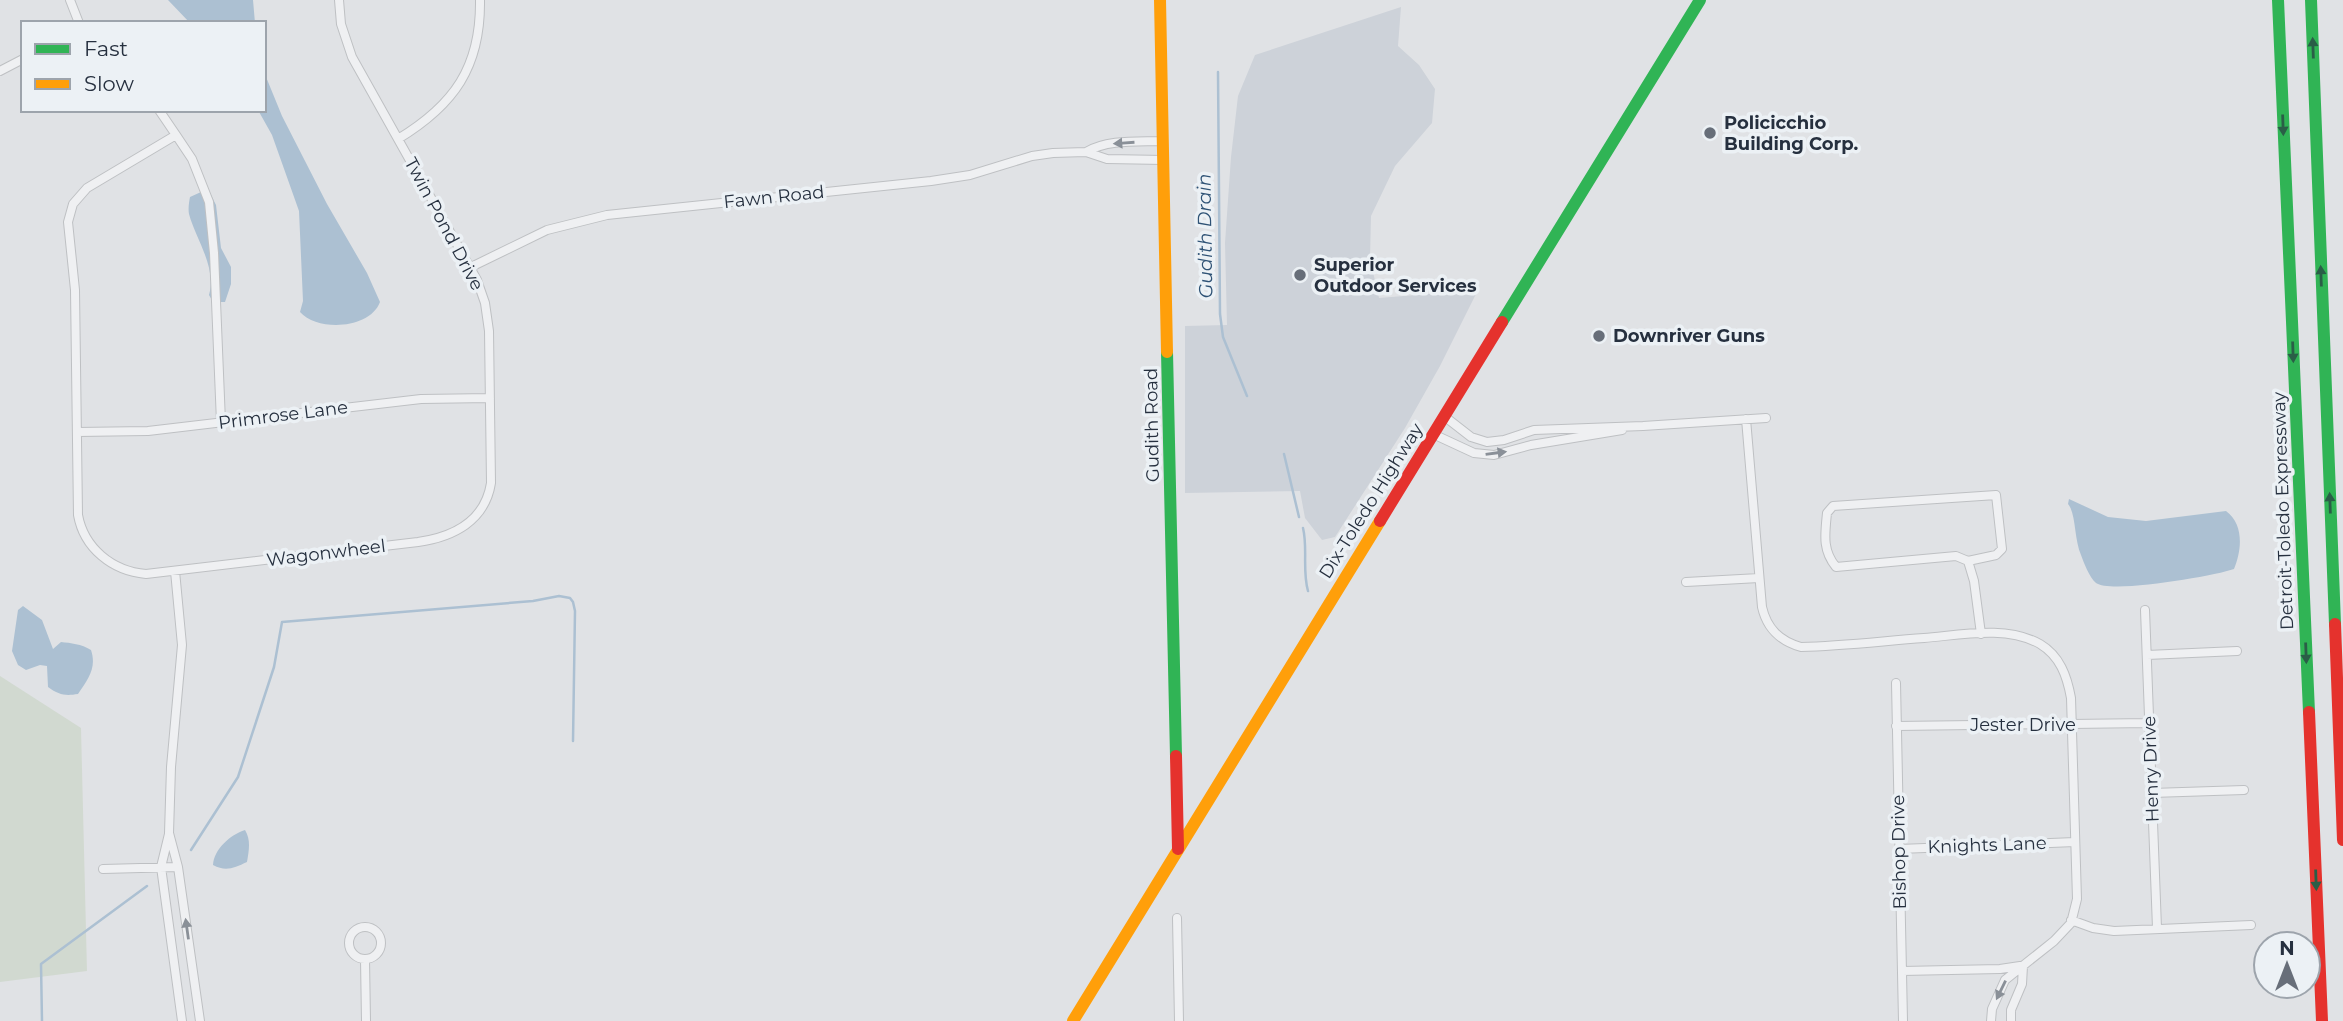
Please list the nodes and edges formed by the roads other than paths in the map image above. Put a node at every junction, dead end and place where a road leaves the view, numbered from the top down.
1 (70, 0) edge
2 (339, 0) edge
3 (480, 0) edge
4 (1160, 0) edge
5 (1700, 0) edge
6 (2278, 0) edge
7 (2311, 0) edge
8 (78, 21) edge
9 (21, 60) edge
10 (0, 71) edge
11 (160, 112) edge
12 (176, 135) junction
13 (398, 139) junction
14 (1163, 141) junction
15 (1086, 152) junction
16 (1164, 160) junction
17 (469, 268) junction
18 (490, 398) junction
19 (1444, 416) junction
20 (1766, 418) dead end
21 (1746, 419) junction
22 (221, 422) junction
23 (1643, 426) junction
24 (1569, 427) junction
25 (1528, 431) junction
26 (77, 432) junction
27 (1433, 434) junction
28 (1571, 440) junction
29 (1531, 444) junction
30 (485, 505) joint
31 (1968, 561) junction
32 (175, 571) junction
33 (1759, 578) junction
34 (1686, 582) dead end
35 (2145, 610) dead end
36 (1981, 634) junction
37 (2237, 651) dead end
38 (2147, 655) junction
39 (1896, 683) dead end
40 (2071, 723) junction
41 (2149, 723) junction
42 (1896, 726) junction
43 (2244, 790) dead end
44 (2152, 793) junction
45 (169, 833) junction
46 (2343, 840) edge
47 (2076, 842) junction
48 (1178, 849) junction
49 (1899, 849) junction
50 (161, 867) junction
51 (178, 867) junction
52 (103, 869) dead end
53 (1177, 918) dead end
54 (2071, 920) junction
55 (2251, 925) dead end
56 (2157, 928) junction
57 (365, 959) junction
58 (2023, 966) junction
59 (1902, 971) junction
60 (194, 973) junction
61 (176, 976) junction
62 (181, 1021) edge
63 (200, 1021) edge
64 (366, 1021) edge
65 (1073, 1021) edge
66 (1179, 1021) edge
67 (1903, 1021) edge
68 (1991, 1021) edge
69 (2011, 1021) edge
70 (2322, 1021) edge

1 - 8 street
2 - 13 street, Twin Pond Drive
3 - 13 street
4 - 14 main road, Gudith Road
5 - 19 main road, Dix-Toledo Highway
6 -> 70 main road, Detroit-Toledo Expressway
46 -> 7 main road
9 - 10 street
11 - 12 street
12 - 22 street
12 - 26 street, Wagonwheel
13 - 17 street, Twin Pond Drive
14 -> 15 street, Fawn Road
14 - 16 main road, Gudith Road
15 - 16 street, Fawn Road
15 - 17 street, Fawn Road
16 - 48 main road, Gudith Road
17 - 18 street, Twin Pond Drive
18 - 22 street, Primrose Lane
18 - 30 street, Twin Pond Drive
19 - 25 street
19 - 27 main road, Dix-Toledo Highway
20 - 21 street
21 - 23 street
21 - 33 street
22 - 26 street, Primrose Lane
23 - 24 street
23 - 28 street
24 - 25 street
24 - 28 street
25 - 29 street
26 - 32 street, Wagonwheel
27 -> 29 street
27 - 48 main road, Dix-Toledo Highway
28 - 29 street
30 - 32 street, Wagonwheel
31 - 31 street
31 - 36 street
32 - 45 street
33 - 34 street
33 - 36 street
35 - 38 street, Henry Drive
36 - 40 street
37 - 38 street
38 - 41 street, Henry Drive
39 - 42 street, Bishop Drive
40 - 41 street, Jester Drive
40 - 42 street, Jester Drive
40 - 47 street
41 - 44 street, Henry Drive
42 - 49 street, Bishop Drive
43 - 44 street
44 - 56 street, Henry Drive
45 - 50 street
45 - 51 street
47 - 49 street, Knights Lane
47 - 54 street
48 - 65 main road, Dix-Toledo Highway
49 - 59 street, Bishop Drive
50 - 51 street
50 - 52 street
50 - 61 street
60 -> 51 street
53 - 66 street
54 - 56 street
54 - 58 street
55 - 56 street
57 - 57 street
57 - 64 street
58 - 59 street
58 -> 68 street
58 - 69 street
59 - 67 street, Bishop Drive
60 - 61 street
60 - 63 street
61 - 62 street

